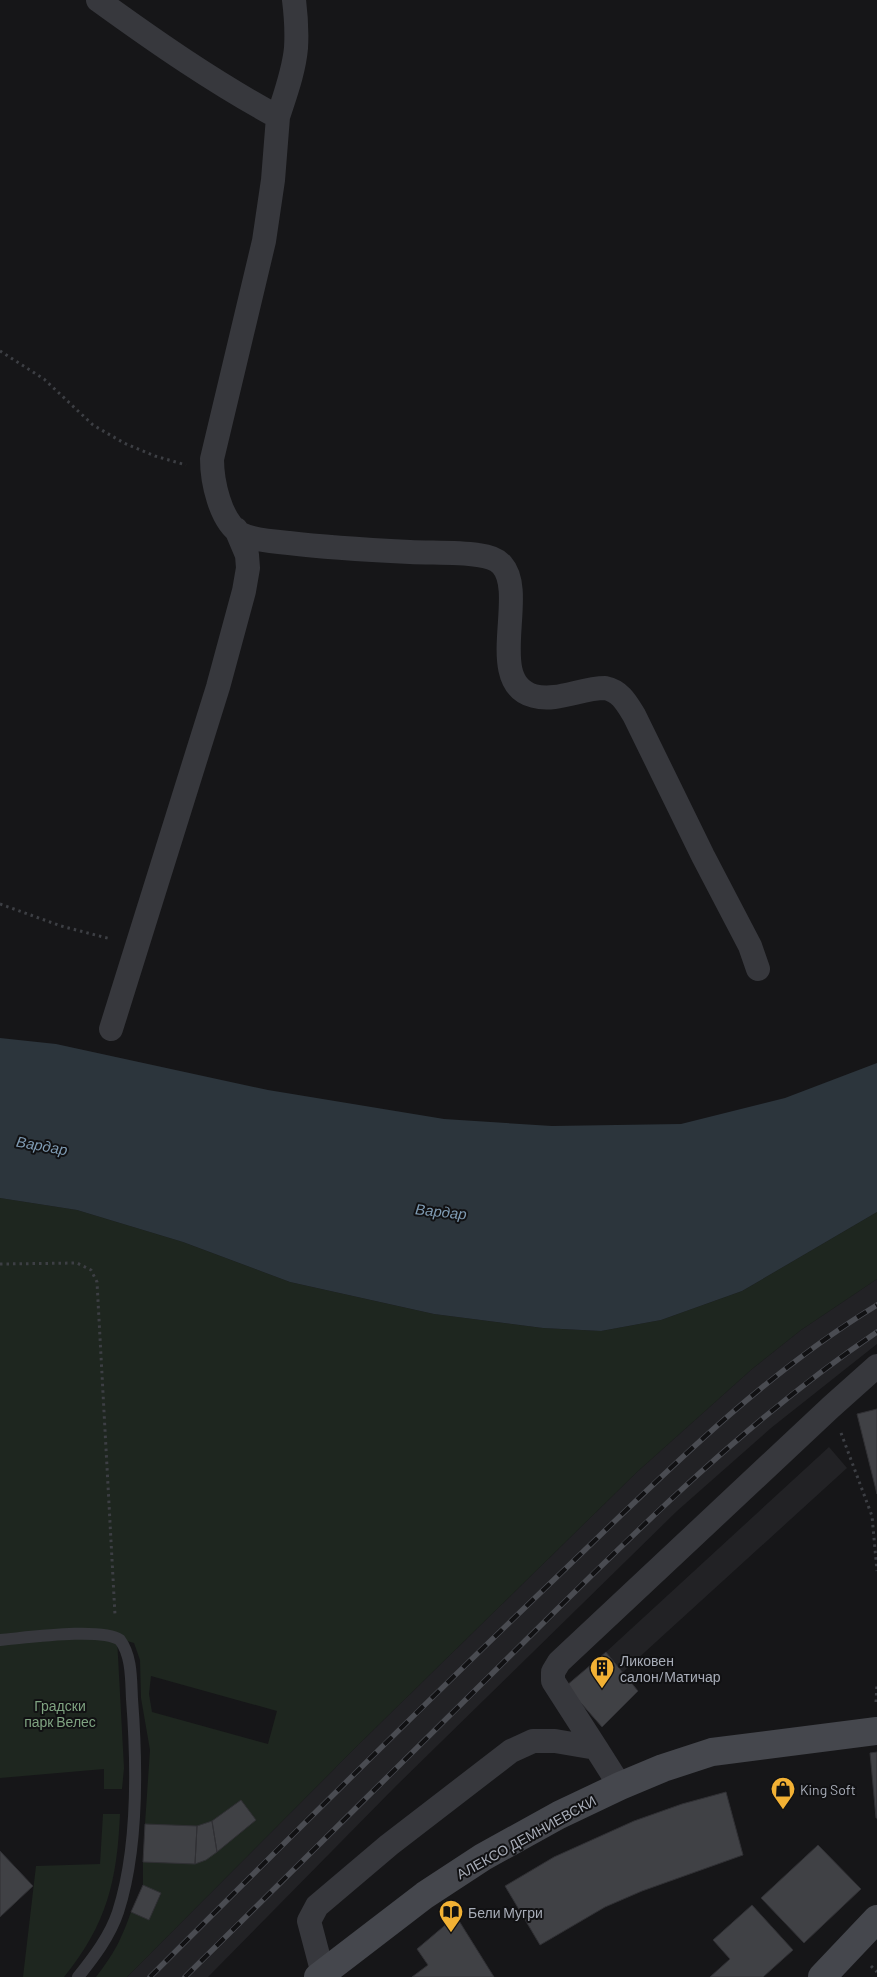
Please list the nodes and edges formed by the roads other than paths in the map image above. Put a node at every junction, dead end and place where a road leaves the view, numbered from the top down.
1 (98, 0) edge
2 (294, 0) edge
3 (278, 117) junction
4 (236, 529) junction
5 (758, 969) dead end
6 (111, 1029) dead end
7 (877, 1366) edge
8 (0, 1640) edge
9 (877, 1731) edge
10 (596, 1748) junction
11 (620, 1786) junction
12 (877, 1919) edge
13 (320, 1975) edge
14 (78, 1977) edge
15 (822, 1977) edge

1 - 3 street
2 - 3 street
3 - 4 street
4 - 5 street
4 - 6 street
7 - 10 street
8 - 14 lane
9 - 11 main road, АЛЕКСО ДЕМНИЕВСКИ
10 - 11 street
10 - 13 street
11 - 13 main road, АЛЕКСО ДЕМНИЕВСКИ
12 - 15 main road

